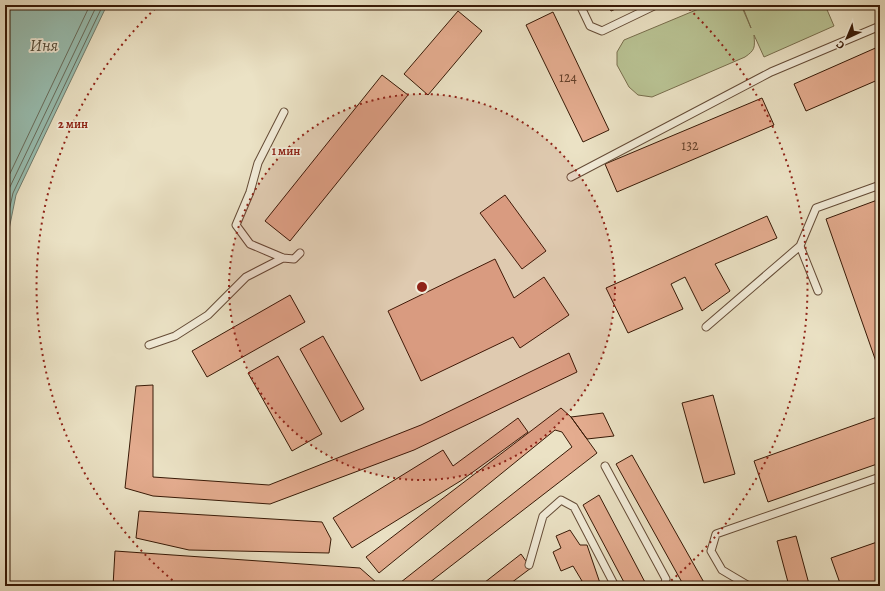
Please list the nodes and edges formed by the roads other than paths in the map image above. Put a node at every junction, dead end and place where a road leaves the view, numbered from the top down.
1 (580, 5) edge
2 (656, 5) edge
3 (880, 26) edge
4 (284, 112) dead end
5 (571, 177) dead end
6 (880, 185) edge
7 (800, 246) junction
8 (300, 254) dead end
9 (283, 258) junction
10 (818, 291) dead end
11 (706, 327) dead end
12 (149, 345) dead end
13 (605, 466) dead end
14 (880, 477) edge
15 (529, 565) dead end
16 (665, 583) edge
17 (106, 586) edge
18 (115, 586) edge
19 (615, 586) edge
20 (670, 586) edge
21 (749, 586) edge

1 - 2 lane
3 - 5 lane
4 - 9 lane
6 - 7 lane
7 - 10 lane
7 - 11 lane
8 - 9 lane
9 - 12 lane
13 - 16 lane
14 - 21 lane
15 - 19 lane
16 - 20 lane
17 - 18 lane

